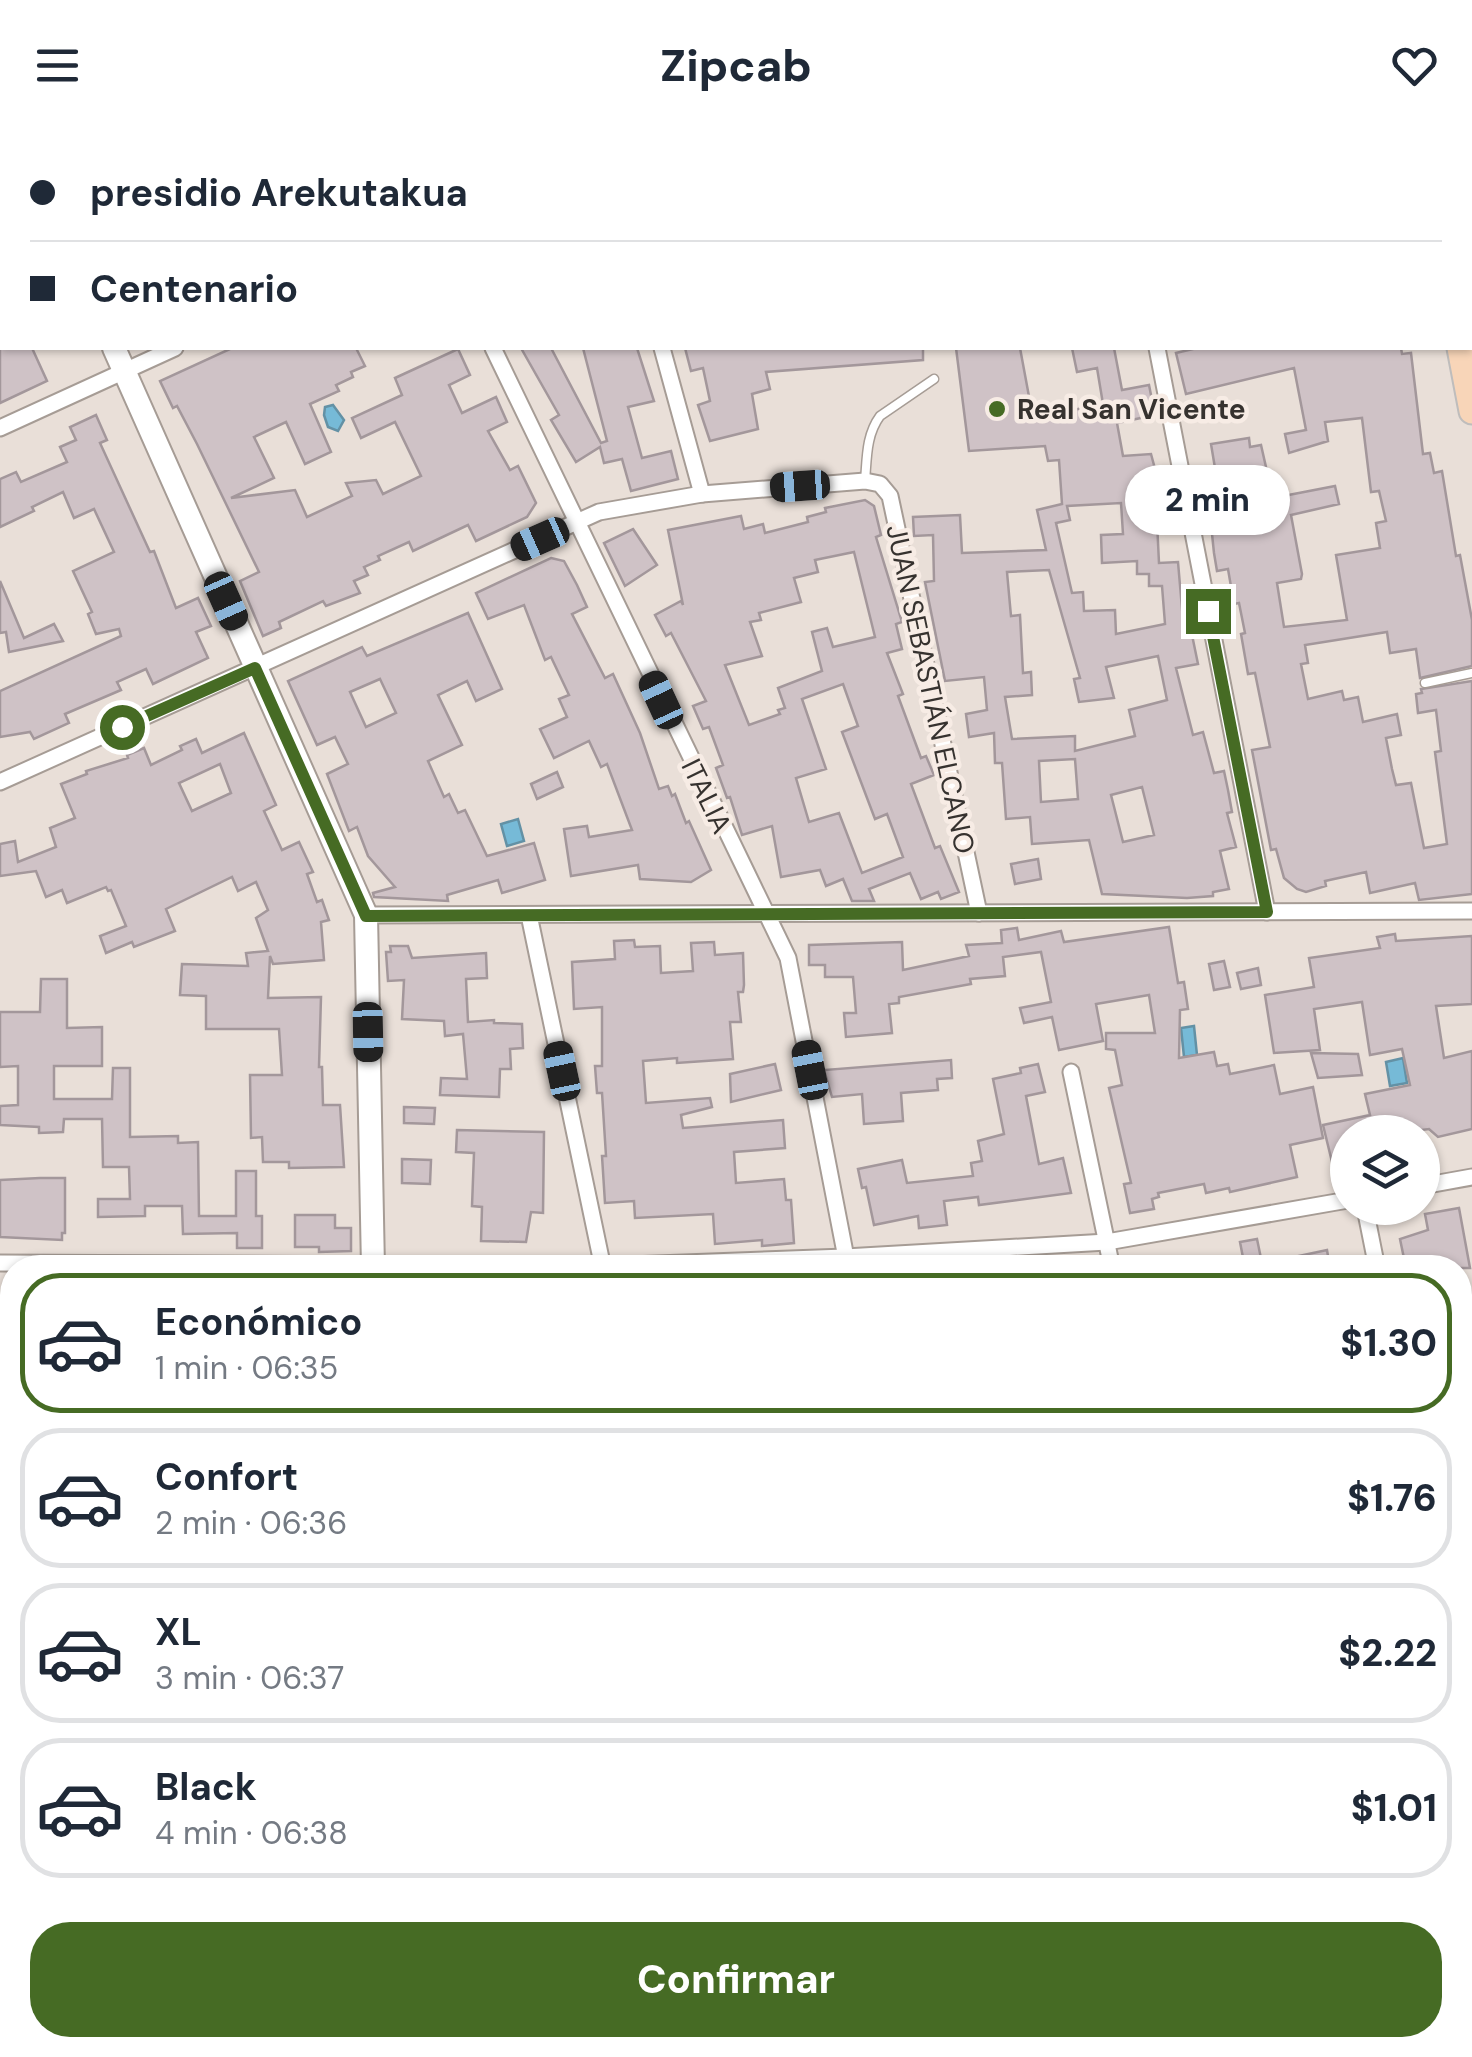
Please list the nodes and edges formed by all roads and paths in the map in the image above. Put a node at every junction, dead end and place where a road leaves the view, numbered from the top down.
1 (115, 350) edge
2 (170, 350) edge
3 (495, 350) edge
4 (663, 350) edge
5 (1157, 350) edge
6 (1460, 350) edge
7 (125, 370) junction
8 (934, 379) dead end
9 (1472, 411) edge
10 (0, 428) edge
11 (865, 480) junction
12 (702, 494) junction
13 (575, 523) junction
14 (255, 668) junction
15 (1472, 673) edge
16 (1426, 682) dead end
17 (0, 782) edge
18 (1472, 911) edge
19 (1267, 912) junction
20 (764, 914) junction
21 (979, 914) junction
22 (530, 915) junction
23 (366, 916) junction
24 (1071, 1072) dead end
25 (1472, 1177) edge
26 (1440, 1183) edge
27 (1330, 1203) edge
28 (1368, 1225) edge
29 (1107, 1242) junction
30 (373, 1255) edge
31 (601, 1255) edge
32 (845, 1255) edge
33 (937, 1255) edge
34 (1110, 1255) edge
35 (1374, 1255) edge

1 - 7 street
2 - 7 street
3 - 13 street, ITALIA
4 - 12 street
5 - 19 street
6 - 9 main road
7 - 10 street
7 - 14 street
8 - 11 lane
11 - 12 street
11 - 21 street, JUAN SEBASTIÁN ELCANO
12 - 13 street
13 - 14 street
13 - 20 street, ITALIA
14 - 17 street
14 - 23 street
15 - 16 lane
18 - 19 street
19 - 21 street
20 - 21 street
20 - 22 street
20 - 32 street, ITALIA
22 - 23 street
22 - 31 street
23 - 30 street
24 - 29 street
25 - 26 street
27 - 29 street
28 - 35 street
29 - 33 street
29 - 34 street

